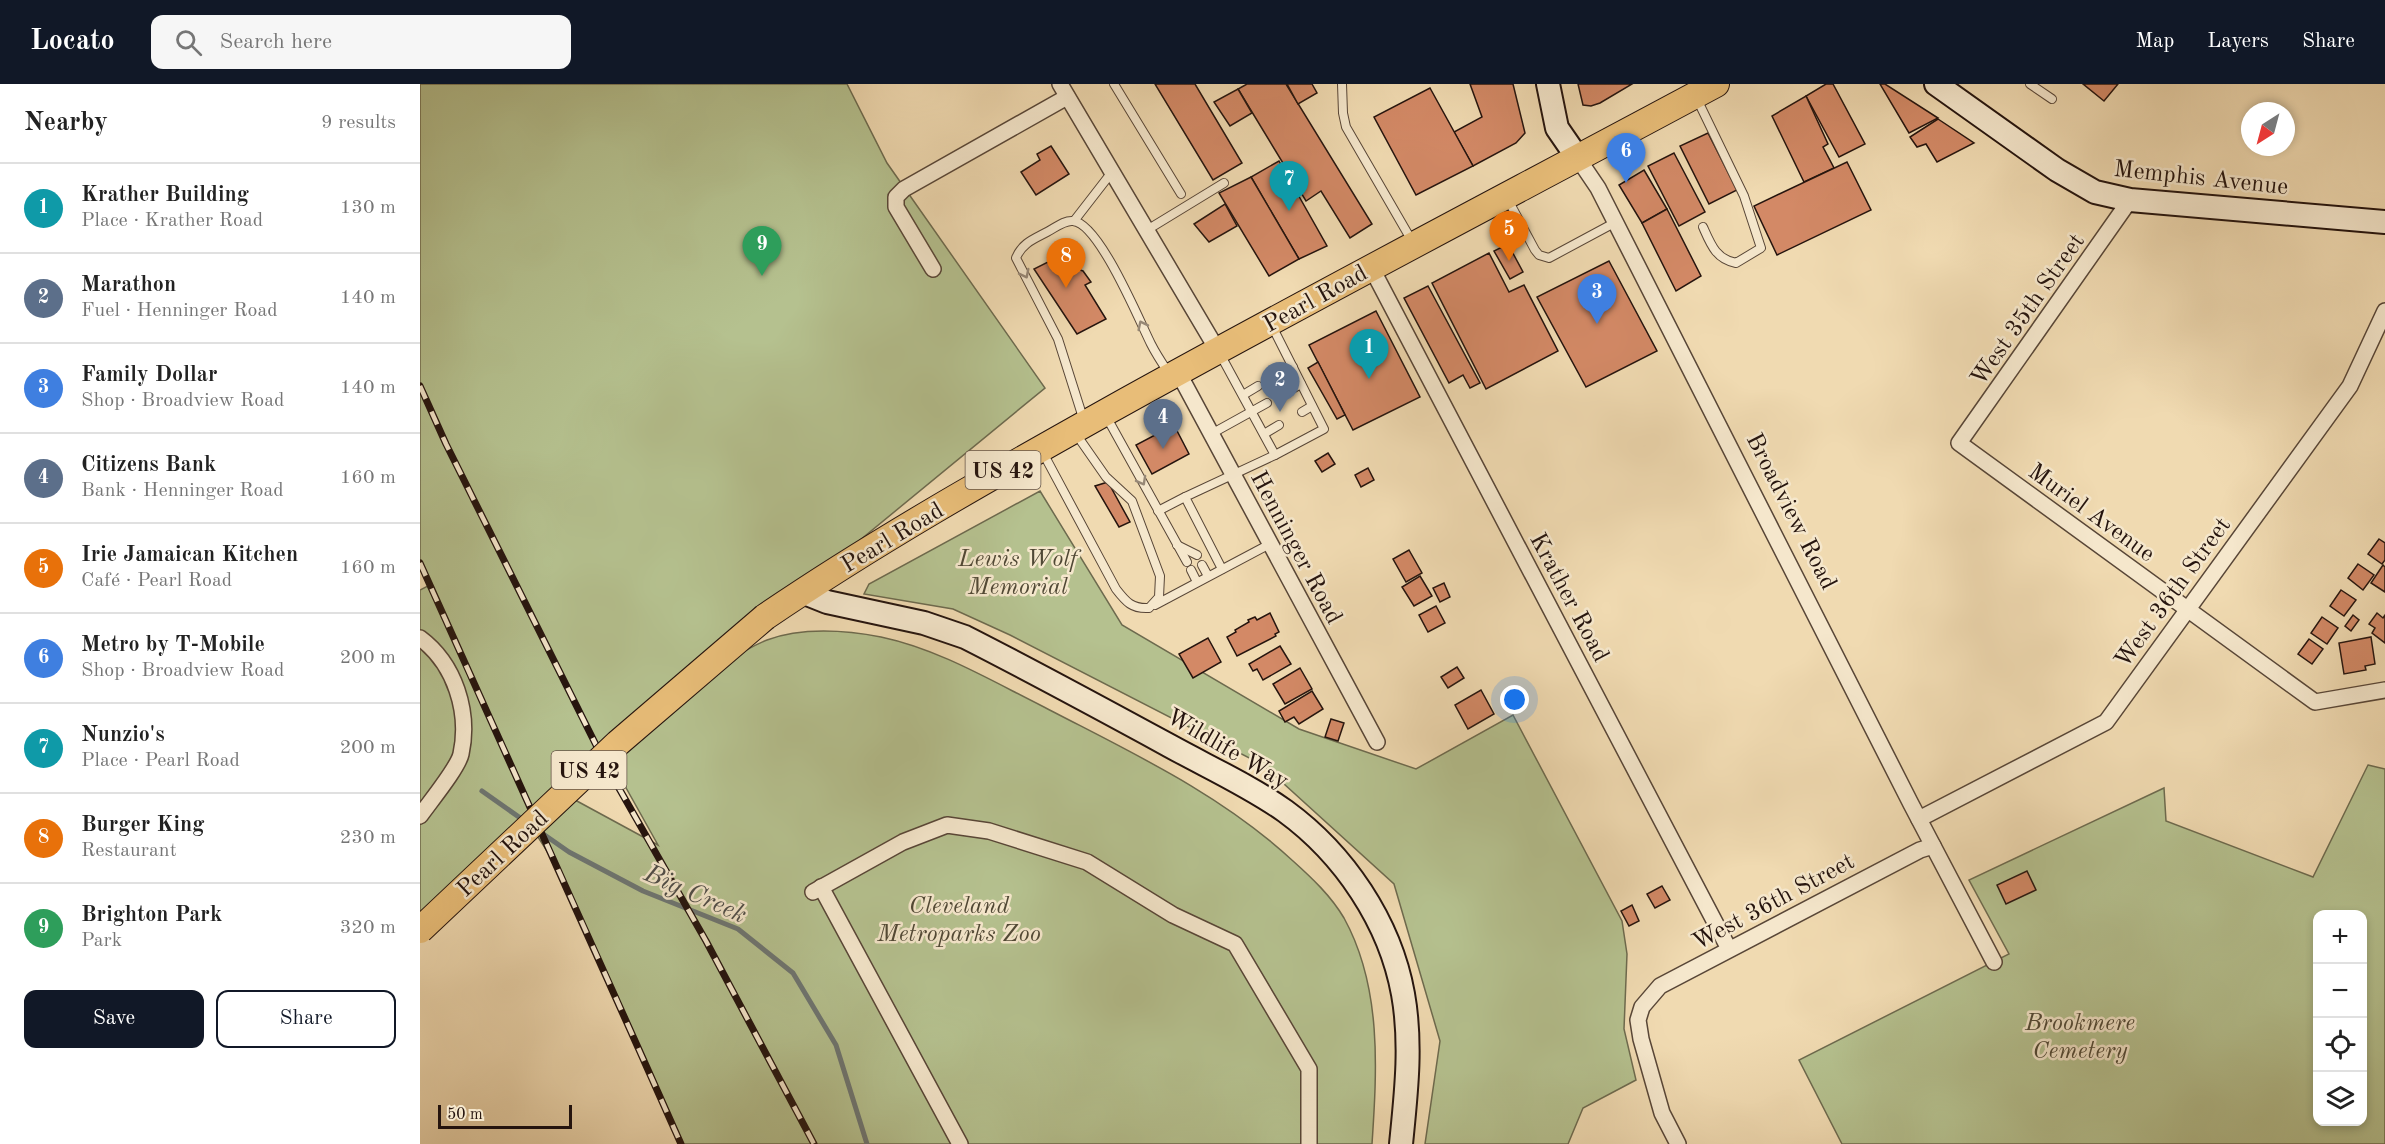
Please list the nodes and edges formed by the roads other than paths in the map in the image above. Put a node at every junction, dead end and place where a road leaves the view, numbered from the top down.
1 (1114, 84) edge
2 (1342, 84) edge
3 (1548, 84) edge
4 (1936, 84) edge
5 (2034, 85) edge
6 (1063, 90) edge
7 (1706, 90) edge
8 (2052, 99) dead end
9 (1577, 157) junction
10 (1112, 172) junction
11 (1224, 183) dead end
12 (1181, 194) dead end
13 (1506, 195) junction
14 (2130, 200) junction
15 (1074, 221) junction
16 (1616, 222) junction
17 (2385, 222) edge
18 (1703, 227) dead end
19 (1147, 230) junction
20 (1414, 244) junction
21 (1371, 267) junction
22 (933, 269) dead end
23 (2385, 311) edge
24 (1270, 322) junction
25 (1218, 351) junction
26 (1293, 367) junction
27 (1174, 374) junction
28 (1281, 374) dead end
29 (1301, 384) junction
30 (1258, 386) dead end
31 (1290, 390) dead end
32 (1243, 395) junction
33 (1267, 403) dead end
34 (1312, 406) junction
35 (1252, 411) junction
36 (1302, 412) dead end
37 (1088, 422) junction
38 (1279, 425) dead end
39 (1211, 434) junction
40 (1264, 434) junction
41 (1959, 443) joint
42 (1041, 449) junction
43 (1275, 455) junction
44 (1233, 476) junction
45 (1185, 497) junction
46 (1158, 511) junction
47 (1175, 544) junction
48 (1270, 544) junction
49 (1197, 555) dead end
50 (1186, 562) dead end
51 (1202, 565) dead end
52 (1222, 569) junction
53 (1191, 570) dead end
54 (1208, 576) junction
55 (1197, 582) junction
56 (802, 592) junction
57 (1149, 608) junction
58 (2187, 609) junction
59 (420, 638) edge
60 (2385, 690) edge
61 (1377, 742) dead end
62 (420, 816) edge
63 (1919, 819) junction
64 (1933, 846) junction
65 (420, 930) edge
66 (1729, 949) junction
67 (1994, 962) dead end
68 (960, 1144) edge
69 (1309, 1144) edge
70 (1401, 1144) edge
71 (1678, 1144) edge

1 - 12 lane
2 - 20 lane
3 - 9 street, Broadview Road
4 - 14 street, Memphis Avenue
5 - 8 lane
6 - 10 street
6 - 22 street
7 - 9 main road, Pearl Road / US 42
7 - 18 lane
9 - 13 main road, Pearl Road / US 42
9 - 16 street, Broadview Road
10 - 15 lane
10 - 19 street
11 - 19 lane
13 - 16 lane
13 - 20 main road, Pearl Road / US 42
14 - 17 street, Memphis Avenue
14 - 41 street, West 35th Street
27 -> 15 lane
15 -> 37 lane
16 - 63 street, Broadview Road
19 - 25 street
20 - 21 main road, Pearl Road / US 42
21 - 24 main road, Pearl Road / US 42
21 - 66 street, Krather Road
23 - 58 street, West 36th Street
24 - 25 main road, Pearl Road / US 42
24 - 26 lane
25 - 27 main road, Pearl Road / US 42
25 - 32 lane
26 - 28 lane
26 - 29 lane
27 - 37 main road, Pearl Road / US 42
27 - 39 street, Henninger Road
29 - 31 lane
29 - 34 lane
30 - 32 lane
32 - 35 lane
33 - 35 lane
34 - 36 lane
34 - 43 lane
35 - 39 lane
35 - 40 lane
37 - 42 main road, Pearl Road / US 42
37 -> 46 lane
37 - 57 lane
38 - 40 lane
39 - 44 street, Henninger Road
40 - 43 lane
41 - 58 street, Muriel Avenue
42 - 56 main road, Pearl Road / US 42
42 - 57 lane
43 - 44 lane
44 - 45 lane
44 - 48 street, Henninger Road
45 - 46 lane
45 - 52 lane
46 - 47 lane
47 - 49 lane
47 - 50 lane
48 - 52 lane
48 - 61 street, Henninger Road
51 - 54 lane
52 - 54 lane
53 - 55 lane
54 - 55 lane
55 - 57 lane
56 - 65 main road, Pearl Road / US 42, bridge
56 - 70 street, Wildlife Way
58 - 60 street, Muriel Avenue
58 - 63 street, West 36th Street
59 - 62 street
63 - 64 street, Broadview Road
64 - 66 street, West 36th Street
64 - 67 street, Broadview Road
66 - 71 street, West 36th Street
68 - 69 street

